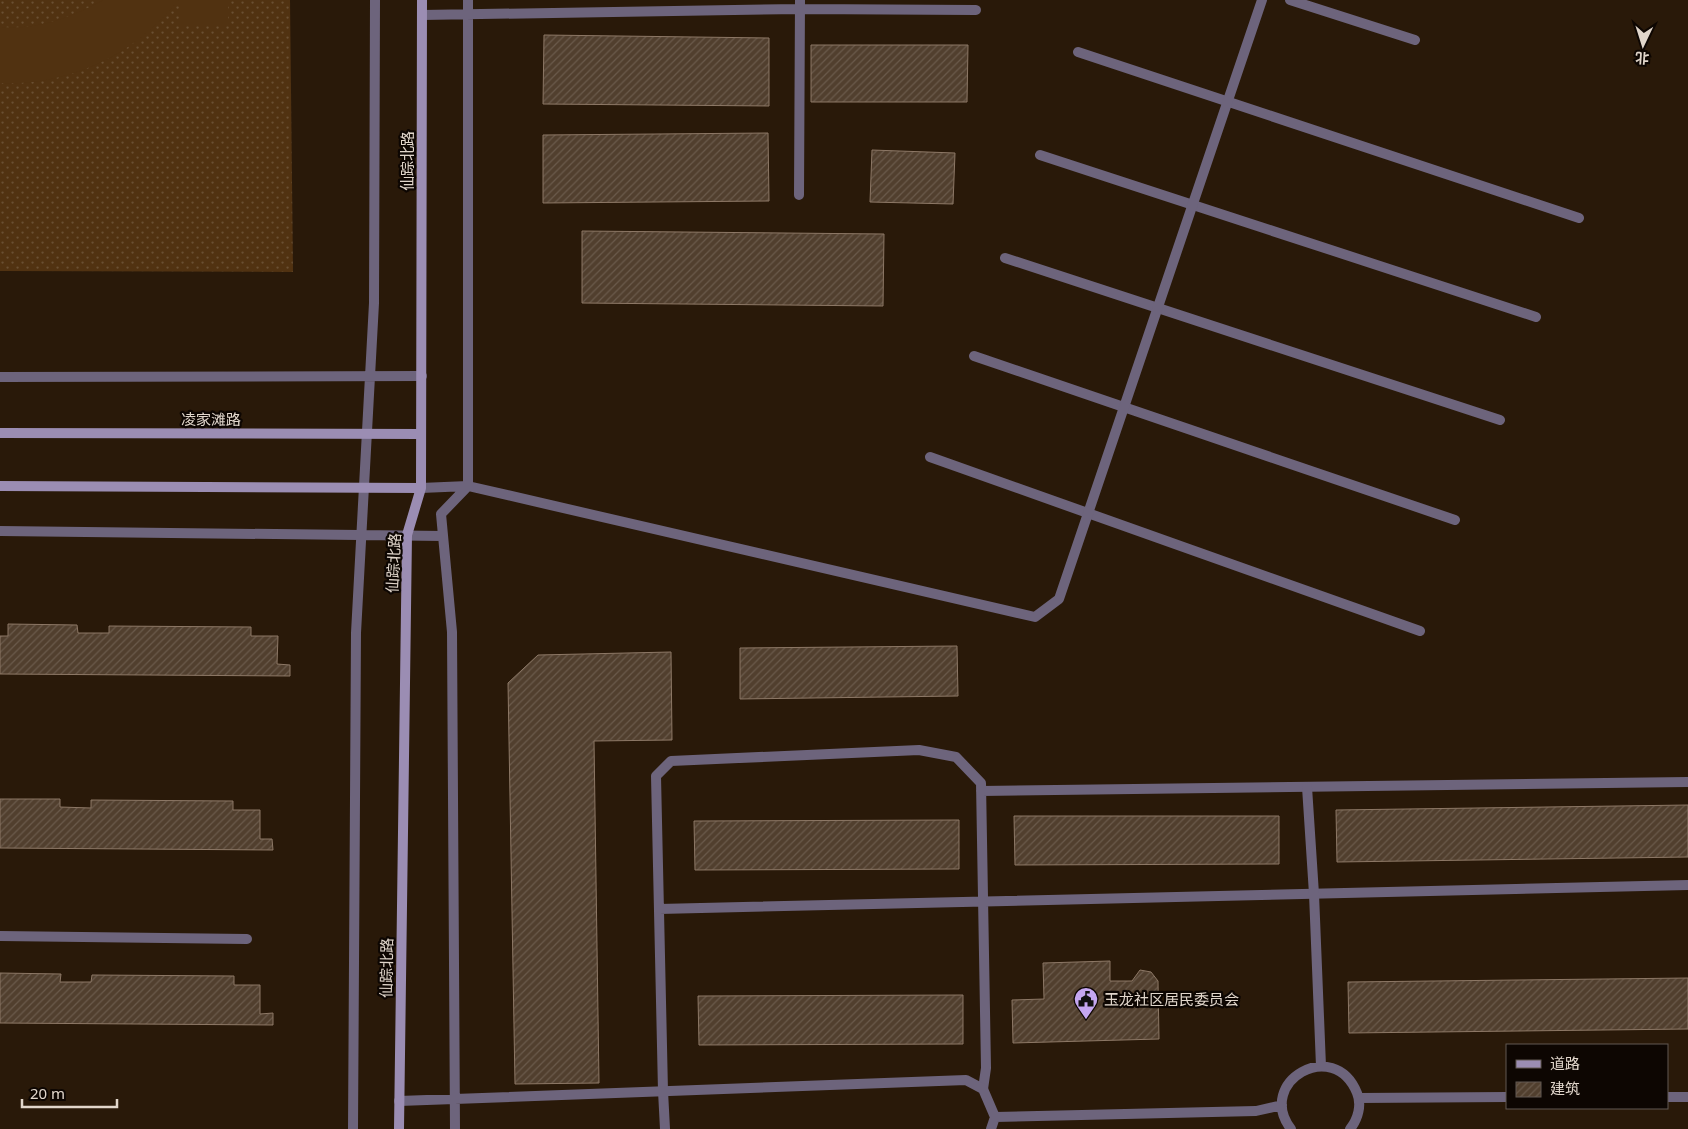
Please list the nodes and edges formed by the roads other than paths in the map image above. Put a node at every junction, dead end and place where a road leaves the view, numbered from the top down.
1 (375, 0) edge
2 (422, 0) edge
3 (468, 0) edge
4 (1262, 0) edge
5 (1290, 0) edge
6 (800, 5) edge
7 (976, 10) dead end
8 (468, 15) junction
9 (422, 16) junction
10 (1415, 40) dead end
11 (1078, 52) dead end
12 (1228, 102) junction
13 (1040, 155) dead end
14 (799, 195) dead end
15 (1192, 205) junction
16 (1579, 218) dead end
17 (1005, 258) dead end
18 (1158, 308) junction
19 (1536, 318) dead end
20 (974, 356) dead end
21 (370, 376) junction
22 (422, 376) junction
23 (0, 377) edge
24 (1124, 407) junction
25 (1500, 420) dead end
26 (0, 433) edge
27 (367, 434) junction
28 (421, 434) junction
29 (930, 457) dead end
30 (0, 486) edge
31 (468, 486) junction
32 (421, 488) junction
33 (364, 489) junction
34 (1088, 513) junction
35 (1454, 520) dead end
36 (0, 531) edge
37 (362, 535) junction
38 (407, 535) junction
39 (443, 536) junction
40 (1420, 631) dead end
41 (1688, 782) edge
42 (1307, 787) junction
43 (981, 791) junction
44 (1688, 885) edge
45 (1314, 894) junction
46 (983, 901) junction
47 (659, 909) junction
48 (0, 936) edge
49 (247, 939) dead end
50 (1321, 1066) junction
51 (983, 1089) junction
52 (663, 1091) junction
53 (1506, 1097) edge
54 (1668, 1097) edge
55 (1688, 1097) edge
56 (1359, 1098) junction
57 (400, 1101) junction
58 (1282, 1104) junction
59 (995, 1117) junction
60 (353, 1129) edge
61 (400, 1129) edge
62 (455, 1129) edge
63 (665, 1129) edge
64 (991, 1129) edge
65 (1290, 1129) edge
66 (1350, 1129) edge

1 - 21 street
2 - 9 main road, 仙踪北路
3 - 8 street
4 - 12 street
5 - 10 street
6 - 7 street
6 - 8 street
6 - 14 street
8 - 9 street
8 - 31 street
9 - 22 main road, 仙踪北路
11 - 12 street
12 - 15 street
12 - 16 street
13 - 15 street
15 - 18 street
15 - 19 street
17 - 18 street
18 - 24 street
18 - 25 street
20 - 24 street
21 - 22 street
21 - 23 street
21 - 27 street
22 - 28 main road, 仙踪北路
24 - 34 street
24 - 35 street
26 - 27 main road, 凌家滩路
27 - 28 main road, 凌家滩路
27 - 33 street
28 - 32 main road, 仙踪北路
29 - 34 street
30 - 33 main road
31 - 32 street
31 - 34 street
31 - 39 street
32 - 33 main road
32 - 38 main road, 仙踪北路
33 - 37 street
34 - 40 street
36 - 37 street
37 - 38 street
37 - 60 street
38 - 39 street
38 - 57 main road, 仙踪北路
39 - 62 street
41 - 42 street
42 - 43 street
42 - 45 street
43 - 46 street
43 - 47 street
44 - 45 street
45 - 46 street
45 - 50 street
46 - 47 street
46 - 51 street
47 - 52 street
48 - 49 street
50 - 56 street
50 - 58 street
51 - 52 street
51 - 59 street
52 - 57 street
52 - 63 street
53 - 56 street
54 - 55 street
56 - 66 street
57 - 61 main road, 仙踪北路
58 - 59 street
58 - 65 street
59 - 64 street

